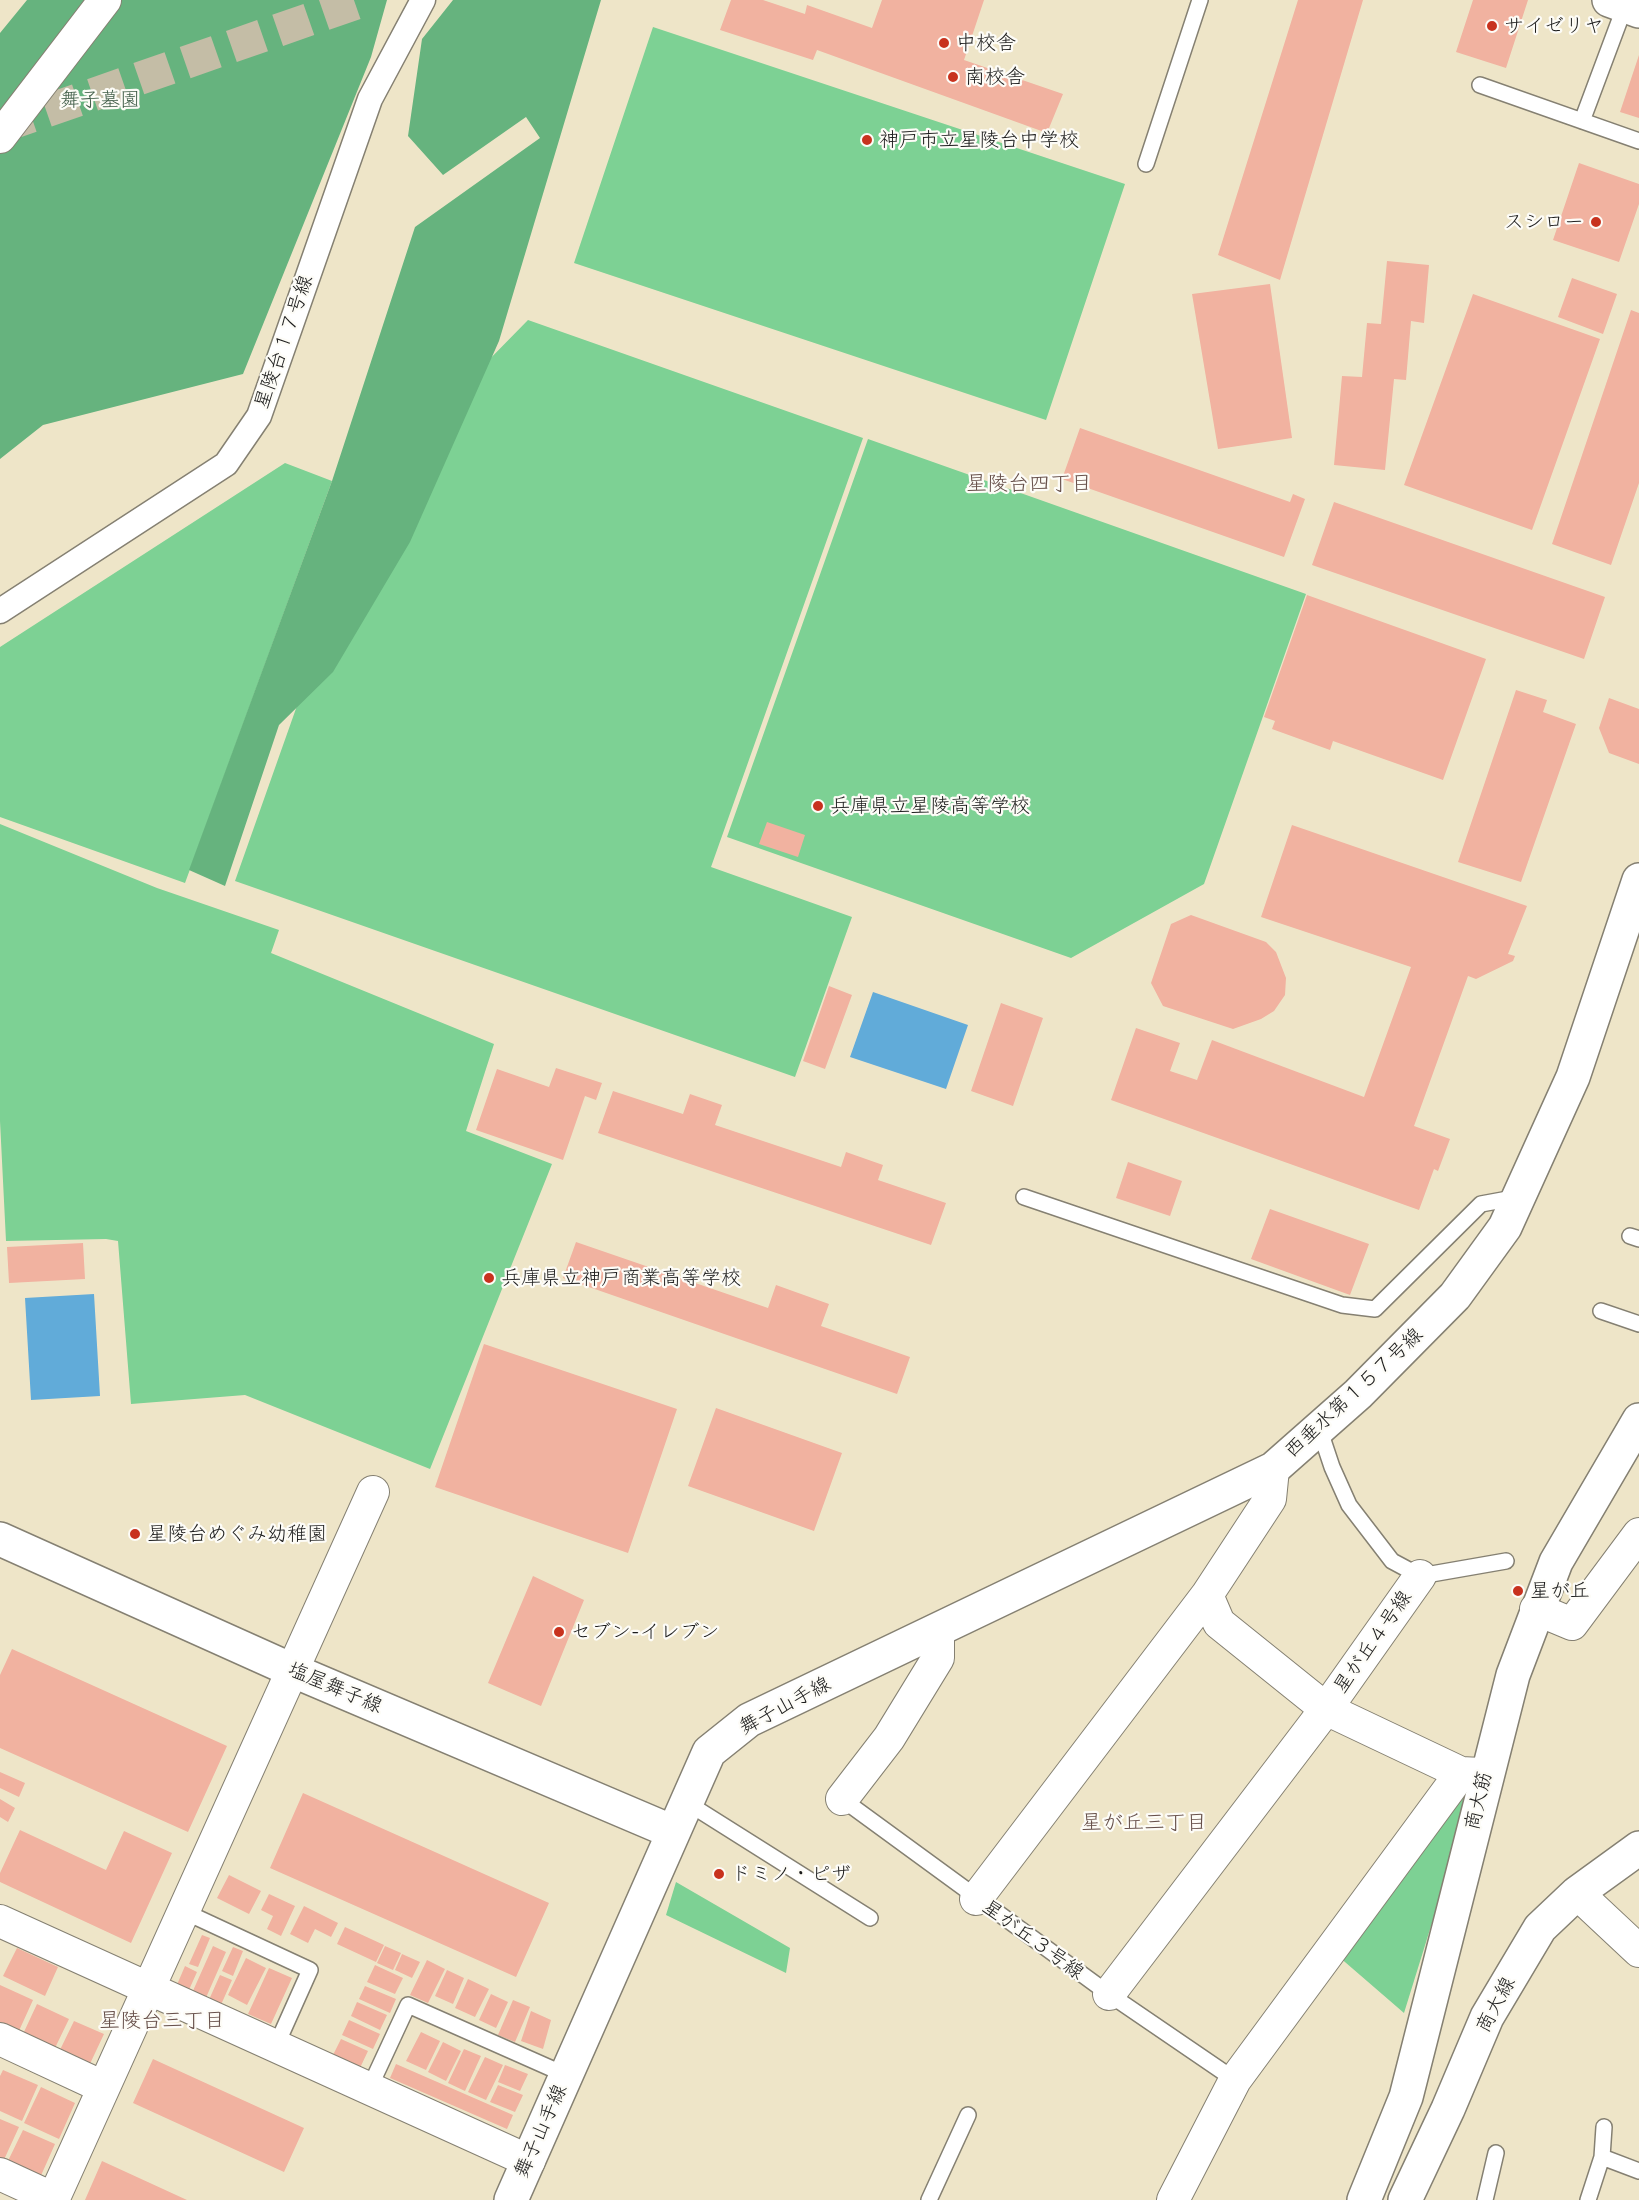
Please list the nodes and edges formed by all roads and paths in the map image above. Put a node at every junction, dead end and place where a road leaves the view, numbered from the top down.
1 (105, 0) edge
2 (423, 0) edge
3 (1200, 0) edge
4 (1624, 6) edge
5 (1480, 85) dead end
6 (1582, 121) junction
7 (0, 137) edge
8 (1639, 141) edge
9 (1146, 164) dead end
10 (0, 610) edge
11 (1639, 880) edge
12 (1631, 929) edge
13 (1024, 1197) dead end
14 (1519, 1197) junction
15 (1601, 1311) dead end
16 (1639, 1324) edge
17 (1639, 1420) edge
18 (1319, 1428) junction
19 (1273, 1469) junction
20 (374, 1492) dead end
21 (1639, 1534) edge
22 (0, 1539) edge
23 (1506, 1561) dead end
24 (1420, 1576) junction
25 (1206, 1595) junction
26 (1536, 1609) junction
27 (938, 1630) junction
28 (294, 1671) junction
29 (1326, 1709) junction
30 (1473, 1774) junction
31 (842, 1799) joint
32 (686, 1802) junction
33 (673, 1832) junction
34 (1639, 1848) edge
35 (1577, 1893) junction
36 (976, 1899) junction
37 (183, 1911) junction
38 (870, 1918) dead end
39 (3, 1931) edge
40 (1639, 1951) edge
41 (148, 1990) junction
42 (1109, 1994) junction
43 (0, 2039) edge
44 (276, 2046) junction
45 (566, 2075) junction
46 (1235, 2080) junction
47 (103, 2087) junction
48 (369, 2089) junction
49 (968, 2115) dead end
50 (1604, 2127) dead end
51 (1496, 2152) dead end
52 (1602, 2157) junction
53 (529, 2161) junction
54 (1639, 2171) edge
55 (0, 2174) edge
56 (53, 2200) edge
57 (511, 2200) edge
58 (929, 2200) edge
59 (1173, 2200) edge
60 (1364, 2200) edge
61 (1404, 2200) edge
62 (1485, 2200) edge
63 (1588, 2200) edge

1 - 7 street
2 - 10 street, 星陵台１７号線
3 - 9 lane
4 - 6 lane
5 - 6 lane
6 - 8 lane
11 - 12 street, 西垂水第１５７号線
12 - 14 street, 西垂水第１５７号線
13 - 14 lane
14 - 18 street, 西垂水第１５７号線
15 - 16 lane
17 - 26 street, 商大筋
18 - 19 street, 西垂水第１５７号線
18 - 24 lane
19 - 25 street, 西垂水第１５７号線
19 - 27 street, 舞子山手線
20 - 28 street
21 - 26 street
22 - 28 street, 塩屋舞子線
23 - 24 lane
24 - 29 street, 星が丘４号線
25 - 29 street
25 - 36 street, 星が丘３号線
26 - 30 street, 商大筋
27 - 31 street
27 - 32 street, 舞子山手線
28 - 33 street, 塩屋舞子線
28 - 37 street
29 - 30 street
29 - 42 street
30 - 46 street
30 - 60 street, 商大筋
31 - 36 lane
32 - 33 street, 舞子山手線
32 - 38 lane
33 - 45 street, 舞子山手線
34 - 35 street, 商大線
35 - 40 street
35 - 61 street, 商大線
36 - 42 lane, 星が丘３号線
37 - 41 street
37 - 44 lane
39 - 41 street
41 - 44 street
41 - 47 street
42 - 46 lane, 星が丘３号線
43 - 47 street
44 - 48 street
45 - 48 lane
45 - 53 street, 舞子山手線
46 - 59 street
47 - 56 street
48 - 53 street
49 - 58 lane
50 - 52 lane
51 - 62 lane
52 - 54 lane
52 - 63 lane
53 - 57 street, 舞子山手線
55 - 56 street

